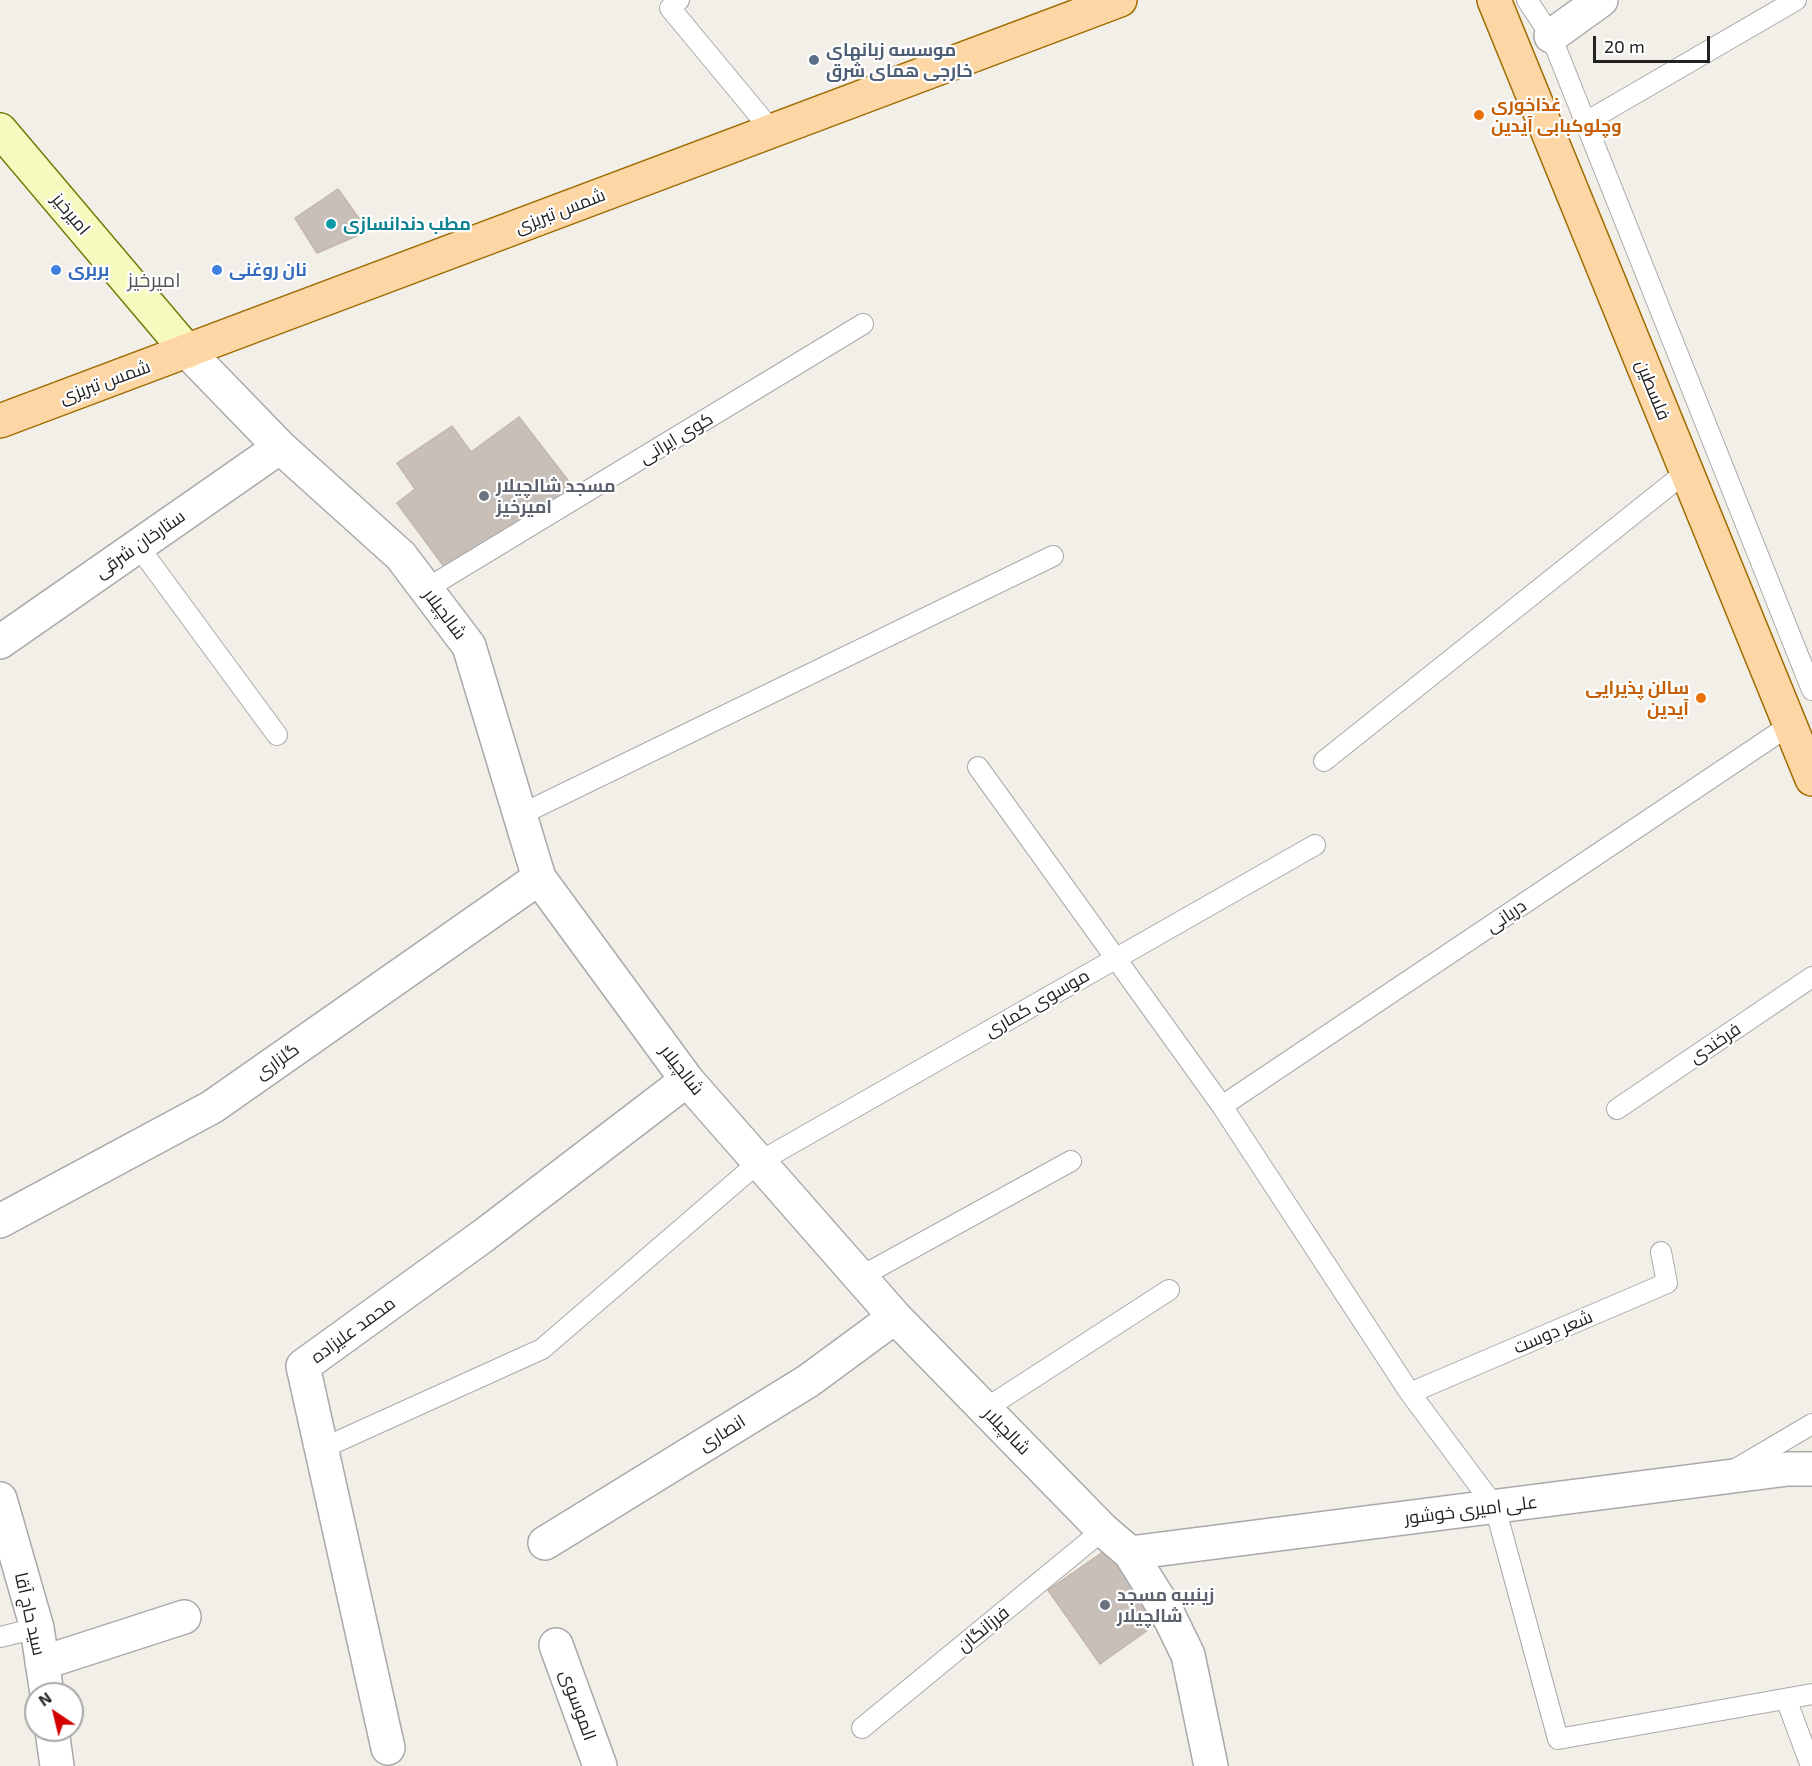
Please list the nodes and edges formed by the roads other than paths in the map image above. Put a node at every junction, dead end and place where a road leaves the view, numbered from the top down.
1 (679, 0) edge
2 (1119, 0) edge
3 (1494, 0) edge
4 (1527, 0) edge
5 (1601, 0) edge
6 (1796, 0) edge
7 (1551, 36) junction
8 (1586, 122) junction
9 (0, 130) edge
10 (772, 131) junction
11 (863, 324) dead end
12 (188, 352) junction
13 (0, 422) edge
14 (280, 447) junction
15 (1686, 472) junction
16 (138, 546) junction
17 (1053, 556) dead end
18 (426, 589) junction
19 (0, 642) edge
20 (1812, 690) edge
21 (1790, 725) junction
22 (277, 735) dead end
23 (1324, 761) dead end
24 (978, 768) dead end
25 (1812, 779) edge
26 (520, 815) junction
27 (1315, 845) dead end
28 (539, 878) junction
29 (1115, 959) junction
30 (1812, 977) edge
31 (687, 1080) junction
32 (1222, 1106) junction
33 (1617, 1109) dead end
34 (1071, 1161) dead end
35 (759, 1162) junction
36 (0, 1221) edge
37 (1661, 1251) dead end
38 (860, 1278) junction
39 (1169, 1290) dead end
40 (895, 1317) junction
41 (1410, 1393) junction
42 (985, 1409) junction
43 (1812, 1424) edge
44 (321, 1449) junction
45 (1812, 1469) edge
46 (1721, 1478) junction
47 (0, 1500) edge
48 (1495, 1507) junction
49 (1103, 1530) junction
50 (544, 1543) dead end
51 (1130, 1553) junction
52 (184, 1617) dead end
53 (37, 1628) junction
54 (0, 1637) edge
55 (556, 1645) dead end
56 (44, 1678) edge
57 (1812, 1694) edge
58 (1786, 1699) junction
59 (862, 1728) dead end
60 (54, 1742) edge
61 (388, 1748) dead end
62 (57, 1766) edge
63 (600, 1766) edge
64 (1211, 1766) edge
65 (1811, 1766) edge

1 - 10 lane
2 - 10 main road, شمس تبریزی
3 - 15 main road, فلسطین
4 - 7 lane
5 - 7 street
6 - 8 lane
7 - 8 lane
8 - 20 lane
9 - 12 street, امیرخیز
10 - 12 main road, شمس تبریزی
11 - 18 lane, کوی ایرانی
12 - 13 main road, شمس تبریزی
12 - 14 street, شالچیلار
14 - 16 street, ستارخان شرقی
14 - 18 street, شالچیلار
15 - 21 main road, فلسطین
15 - 23 lane
16 - 19 street, ستارخان شرقی
16 - 22 lane
17 - 26 lane
18 - 26 street, شالچیلار
21 - 25 main road, فلسطین
21 - 32 lane, دریانی
24 - 29 lane
26 - 28 street, شالچیلار
27 - 29 lane, موسوی کماری
28 - 31 street, شالچیلار
28 - 36 street, گلزاری
29 - 32 lane
29 - 35 lane, موسوی کماری
30 - 33 lane, فرخندی
31 - 35 street, شالچیلار
31 - 44 street, محمد علیزاده
32 - 41 lane
34 - 38 lane
35 - 38 street, شالچیلار
35 - 44 lane, موسوی کماری
37 - 41 lane, شعر دوست
38 - 40 street, شالچیلار
39 - 42 lane
40 - 42 street, شالچیلار
40 - 50 street, انصاری
41 - 48 lane
42 - 49 street, شالچیلار
43 - 46 lane
44 - 61 street, محمد علیزاده
45 - 46 street, علی امیری خوشور
46 - 48 street, علی امیری خوشور
47 - 53 street, سید حاج آقا
48 - 51 street, علی امیری خوشور
48 - 58 lane
49 - 51 street, شالچیلار
49 - 59 lane, فرزانگان
51 - 64 street, شالچیلار
52 - 56 street
53 - 54 lane
53 - 56 street, سید حاج آقا
55 - 63 street, الموسوی
57 - 58 lane
58 - 65 lane
60 - 62 street

